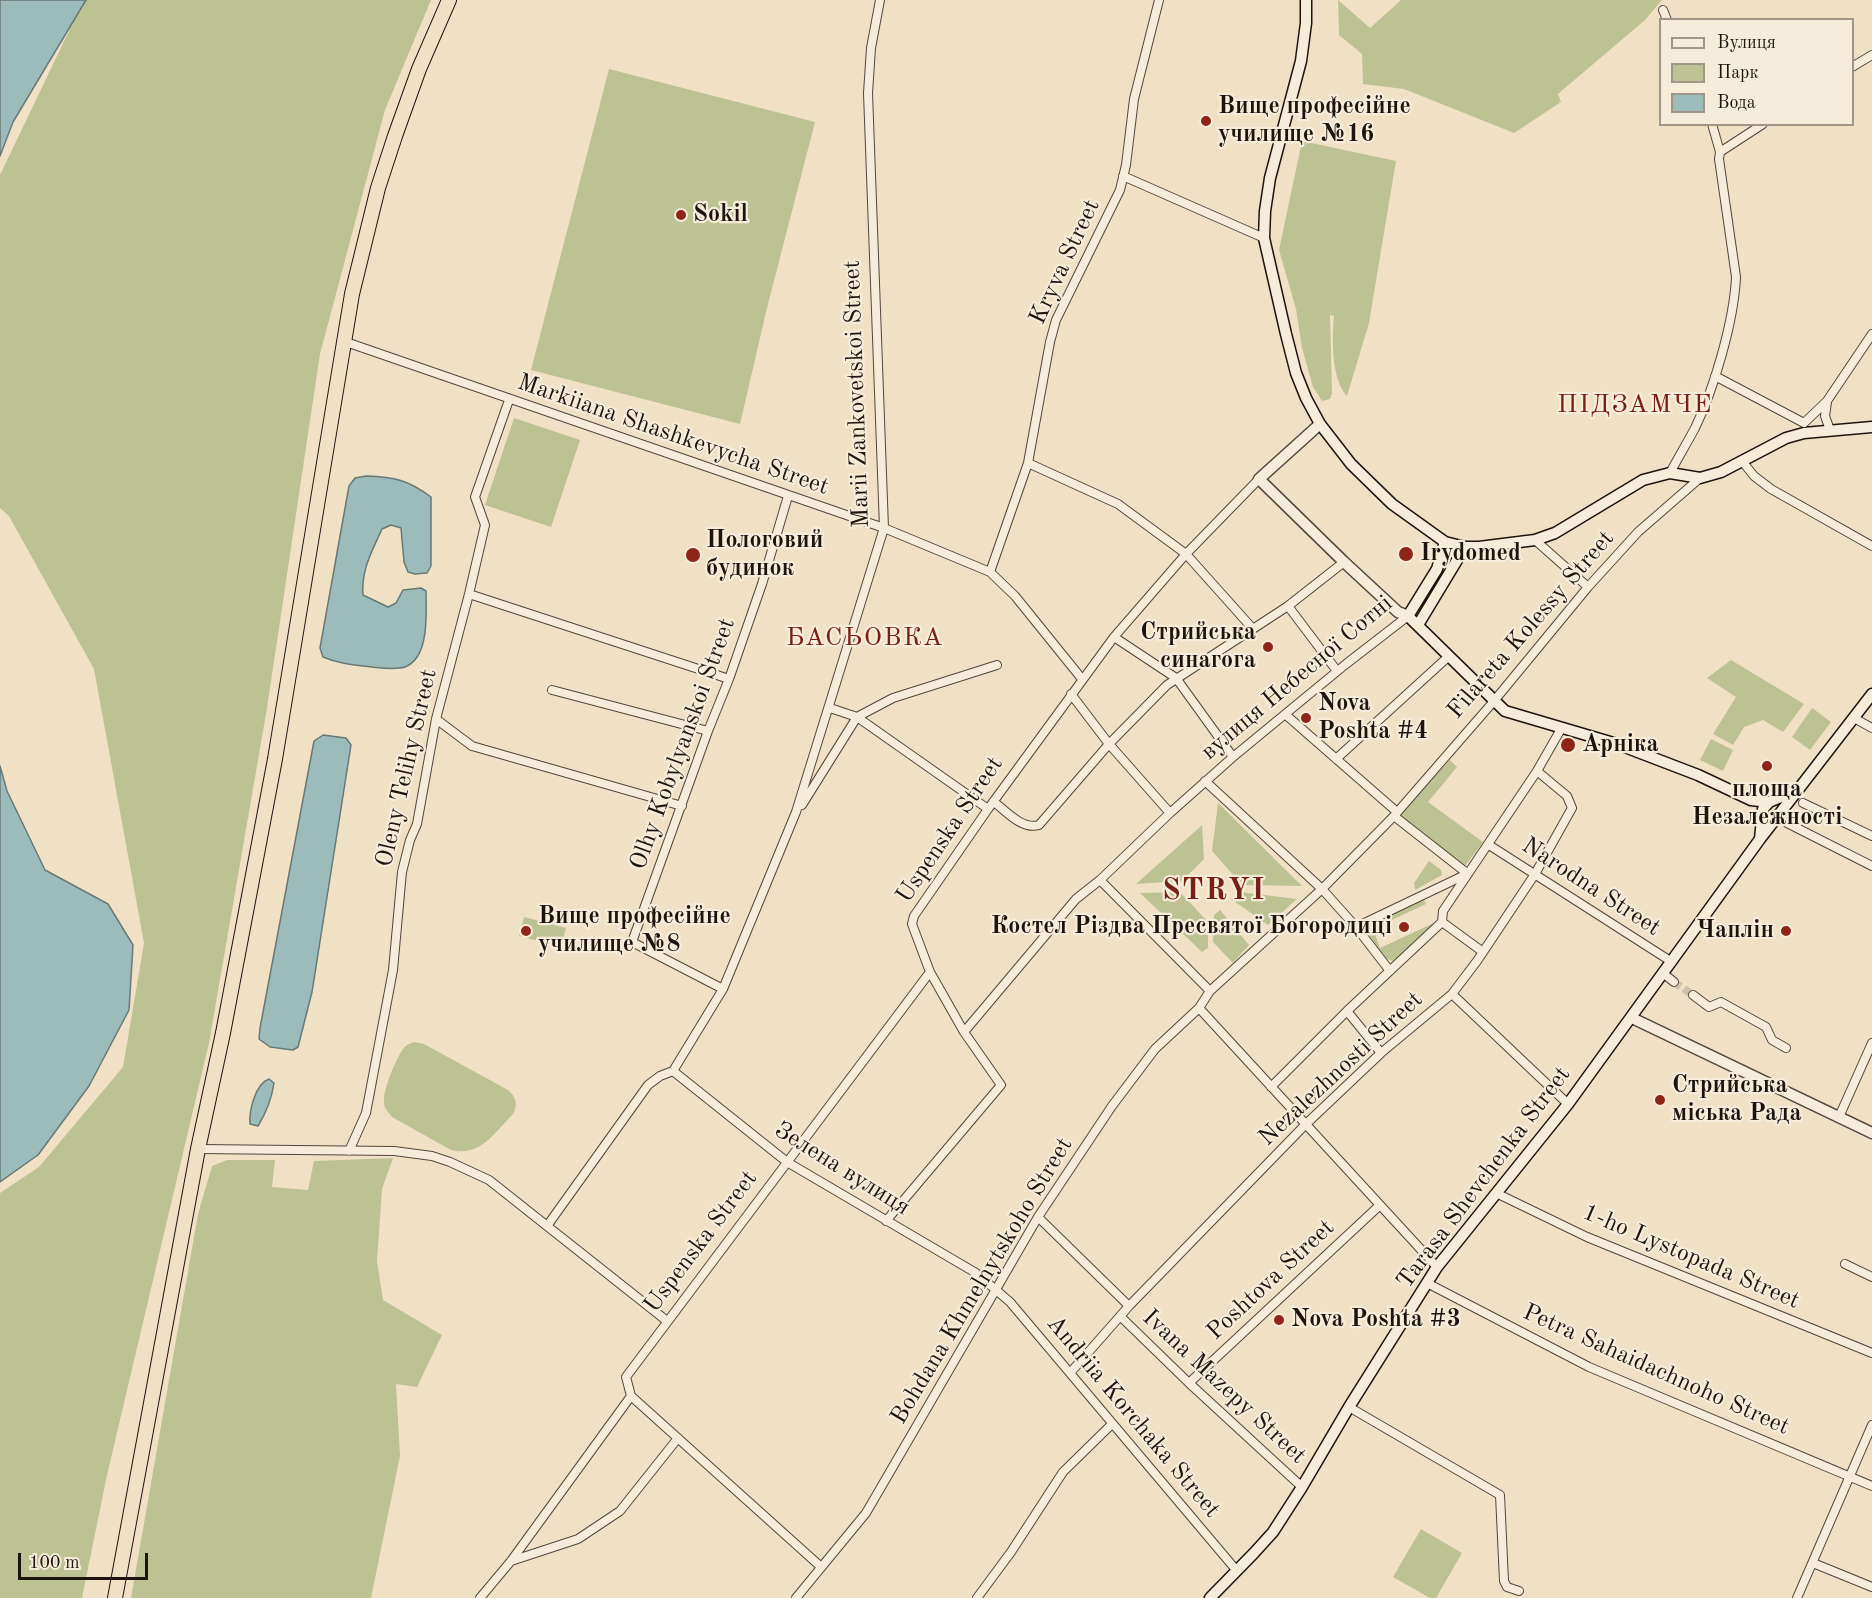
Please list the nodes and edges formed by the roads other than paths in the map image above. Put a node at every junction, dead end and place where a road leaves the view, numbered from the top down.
1 (449, 0) edge
2 (880, 0) edge
3 (1159, 0) edge
4 (1306, 0) edge
5 (1663, 10) dead end
6 (1666, 18) edge
7 (1872, 55) edge
8 (1854, 66) edge
9 (1713, 126) edge
10 (1760, 126) edge
11 (1720, 152) junction
12 (1123, 176) junction
13 (1264, 238) junction
14 (1872, 334) edge
15 (343, 341) junction
16 (1714, 376) junction
17 (509, 400) junction
18 (1827, 401) junction
19 (1320, 424) junction
20 (1872, 427) edge
21 (1804, 428) junction
22 (1830, 430) junction
23 (1742, 461) junction
24 (1028, 463) junction
25 (1670, 473) junction
26 (1700, 478) junction
27 (1259, 479) junction
28 (788, 496) junction
29 (884, 528) junction
30 (1536, 540) junction
31 (1445, 542) junction
32 (1872, 546) edge
33 (1465, 547) junction
34 (1186, 554) junction
35 (1344, 562) junction
36 (990, 572) junction
37 (1588, 586) junction
38 (469, 594) junction
39 (1288, 606) junction
40 (1408, 616) junction
41 (1418, 625) junction
42 (1253, 629) junction
43 (1114, 638) junction
44 (1449, 656) junction
45 (998, 665) dead end
46 (1337, 671) junction
47 (1176, 678) junction
48 (729, 679) junction
49 (1082, 679) junction
50 (552, 690) dead end
51 (1071, 694) junction
52 (1872, 694) edge
53 (1494, 701) junction
54 (830, 708) junction
55 (1286, 715) junction
56 (857, 717) junction
57 (1854, 718) junction
58 (436, 719) junction
59 (1872, 728) edge
60 (1561, 729) junction
61 (708, 731) junction
62 (1109, 744) junction
63 (1233, 757) junction
64 (1336, 759) junction
65 (1537, 771) junction
66 (1205, 781) junction
67 (1798, 790) junction
68 (1751, 800) junction
69 (1769, 802) junction
70 (1803, 803) dead end
71 (682, 806) junction
72 (991, 806) junction
73 (1763, 812) junction
74 (1170, 813) junction
75 (1395, 814) junction
76 (1783, 819) junction
77 (793, 820) junction
78 (1872, 836) edge
79 (1760, 839) junction
80 (1489, 845) junction
81 (1872, 866) edge
82 (1468, 874) junction
83 (1535, 874) junction
84 (1100, 880) junction
85 (1322, 889) junction
86 (1442, 922) junction
87 (1356, 927) junction
88 (1483, 952) junction
89 (1672, 962) junction
90 (1390, 971) junction
91 (930, 972) junction
92 (1664, 974) junction
93 (1674, 982) tunnel mouth
94 (723, 989) junction
95 (1210, 991) junction
96 (1452, 994) junction
97 (1693, 995) tunnel mouth
98 (1199, 1008) junction
99 (1347, 1011) junction
100 (1632, 1018) junction
101 (964, 1032) junction
102 (1872, 1043) edge
103 (1786, 1048) dead end
104 (1381, 1053) junction
105 (673, 1071) junction
106 (1271, 1087) junction
107 (1568, 1104) junction
108 (1839, 1117) junction
109 (1306, 1124) junction
110 (1872, 1133) edge
111 (198, 1149) junction
112 (349, 1151) junction
113 (787, 1162) junction
114 (1496, 1192) junction
115 (1380, 1205) junction
116 (1038, 1216) junction
117 (886, 1221) junction
118 (547, 1226) junction
119 (1845, 1264) dead end
120 (1437, 1268) junction
121 (1872, 1277) edge
122 (1426, 1283) junction
123 (996, 1291) junction
124 (1129, 1306) junction
125 (1120, 1316) junction
126 (667, 1321) junction
127 (1872, 1353) edge
128 (1070, 1373) junction
129 (1189, 1383) junction
130 (632, 1396) junction
131 (1349, 1407) junction
132 (1112, 1424) junction
133 (1872, 1425) edge
134 (678, 1438) junction
135 (1851, 1477) junction
136 (1872, 1486) edge
137 (1302, 1487) junction
138 (511, 1561) junction
139 (1813, 1563) junction
140 (820, 1566) junction
141 (1237, 1571) junction
142 (1872, 1587) edge
143 (1519, 1592) dead end
144 (1214, 1597) edge
145 (114, 1598) edge
146 (480, 1598) edge
147 (796, 1598) edge
148 (977, 1598) edge
149 (1797, 1598) edge

1 - 15 highway
2 - 29 street, Marii Zankovetskoi Street
3 - 12 street, Kryva Street
4 - 13 main road
5 - 6 street
7 - 8 street
9 - 11 street
10 - 11 street
11 - 16 street
12 - 13 street
12 - 24 street, Kryva Street
13 - 19 main road
14 - 18 street, Filareta Kolessy Street
15 - 17 street, Markiiana Shashkevycha Street
15 - 111 highway
16 - 21 street
16 - 25 street
17 - 28 street, Markiiana Shashkevycha Street
17 - 38 street, Oleny Telihy Street
18 - 21 street, Filareta Kolessy Street
18 - 22 street
19 - 27 main road, Uspenska Street
19 - 31 main road
20 - 22 main road, Filareta Kolessy Street
21 - 22 main road, Filareta Kolessy Street
21 - 23 main road, Filareta Kolessy Street
23 - 26 main road, Filareta Kolessy Street
23 - 32 street
24 - 34 street
24 - 36 street, Kryva Street
25 - 26 main road
25 - 30 main road
26 - 37 street, Filareta Kolessy Street
27 - 34 street, Uspenska Street
27 - 35 main road
28 - 29 street, Markiiana Shashkevycha Street
28 - 48 street, Olhy Kobylyanskoi Street
29 - 36 street, Markiiana Shashkevycha Street
29 - 54 street, Marii Zankovetskoi Street
30 - 33 main road
30 - 37 street
31 - 33 main road
31 - 40 main road, вулиця Небесної Сотні
33 - 41 main road, вулиця Небесної Сотні
34 - 42 street
34 - 43 street, Uspenska Street
35 - 39 street
35 - 40 main road
36 - 49 street, Markiiana Shashkevycha Street
37 - 53 street, Filareta Kolessy Street
38 - 48 street
38 - 58 street, Oleny Telihy Street
39 - 42 street
39 - 46 street
40 - 41 main road
40 - 46 street, вулиця Небесної Сотні
41 - 44 main road
42 - 47 street
43 - 47 street
43 - 49 street, Uspenska Street
44 - 53 main road
44 - 64 street
45 - 56 street
46 - 55 street, вулиця Небесної Сотні
47 - 62 street
47 - 63 street
48 - 61 street, Olhy Kobylyanskoi Street
49 - 51 street, Uspenska Street
50 - 61 street
51 - 62 street
51 - 72 street, Uspenska Street
52 - 57 main road, Tarasa Shevchenka Street
53 - 60 main road
53 - 75 street, Filareta Kolessy Street
54 - 56 street
54 - 77 street, Marii Zankovetskoi Street
55 - 63 street, вулиця Небесної Сотні
55 - 64 street
56 - 72 street
56 - 77 street
57 - 59 street
57 - 67 main road, Tarasa Shevchenka Street
58 - 71 street
58 - 112 street, Oleny Telihy Street
60 - 65 street
60 - 68 main road
61 - 71 street, Olhy Kobylyanskoi Street
62 - 72 street
62 - 74 street
63 - 66 street, вулиця Небесної Сотні
64 - 75 street
65 - 80 street
65 - 83 street, Nezalezhnosti Street
66 - 74 street, вулиця Небесної Сотні
66 - 85 street
67 - 69 main road
67 - 76 main road, Tarasa Shevchenka Street
68 - 69 main road
68 - 73 main road
69 - 73 main road
69 - 76 main road
70 - 78 street
71 - 94 street, Olhy Kobylyanskoi Street
72 - 91 street, Uspenska Street
73 - 76 main road
73 - 79 main road
74 - 84 street, вулиця Небесної Сотні
75 - 82 street
75 - 85 street, Filareta Kolessy Street
76 - 79 main road, Tarasa Shevchenka Street
76 - 81 street
77 - 94 street, Marii Zankovetskoi Street
79 - 89 main road, Tarasa Shevchenka Street
80 - 82 street
80 - 83 street, Narodna Street
82 - 86 street
82 - 87 street
83 - 88 street, Nezalezhnosti Street
83 - 89 street, Narodna Street
84 - 95 street
84 - 101 street, вулиця Небесної Сотні
85 - 87 street
85 - 95 street, Filareta Kolessy Street
86 - 88 street
86 - 90 street
87 - 90 street
88 - 96 street, Nezalezhnosti Street
89 - 92 main road, Tarasa Shevchenka Street
90 - 99 street
91 - 101 street
91 - 113 street, Uspenska Street
92 - 93 street
92 - 100 main road, Tarasa Shevchenka Street
94 - 105 street, Marii Zankovetskoi Street
95 - 98 street, Bohdana Khmelnytskoho Street
96 - 104 street, Nezalezhnosti Street
96 - 107 street
97 - 103 street
98 - 106 street
98 - 116 street, Bohdana Khmelnytskoho Street
99 - 104 street
99 - 106 street
100 - 107 main road, Tarasa Shevchenka Street
100 - 108 main road
101 - 117 street
102 - 108 street
104 - 109 street, Nezalezhnosti Street
105 - 113 street, Зелена вулиця
105 - 118 street
106 - 109 street
107 - 114 main road, Tarasa Shevchenka Street
108 - 110 main road
109 - 115 street
109 - 124 street, Nezalezhnosti Street
111 - 112 street
111 - 145 highway
112 - 118 street
113 - 117 street, Зелена вулиця
113 - 126 street, Uspenska Street
114 - 120 main road, Tarasa Shevchenka Street
114 - 127 street, 1-ho Lystopada Street
115 - 120 street
115 - 129 street, Poshtova Street
116 - 123 street, Bohdana Khmelnytskoho Street
116 - 124 street
117 - 123 street, Зелена вулиця
118 - 126 street
119 - 121 street
120 - 122 main road, Tarasa Shevchenka Street
122 - 131 main road, Tarasa Shevchenka Street
122 - 135 street, Petra Sahaidachnoho Street
123 - 128 street, Andriia Korchaka Street
123 - 140 street, Bohdana Khmelnytskoho Street
124 - 125 street, Nezalezhnosti Street
125 - 128 street, Nezalezhnosti Street
125 - 129 street, Ivana Mazepy Street
126 - 130 street, Uspenska Street
128 - 132 street, Andriia Korchaka Street
129 - 137 street, Ivana Mazepy Street
130 - 134 street
130 - 138 street
131 - 137 main road, Tarasa Shevchenka Street
131 - 143 street
132 - 141 street, Andriia Korchaka Street
132 - 148 street
133 - 135 street
134 - 138 street
134 - 140 street
135 - 136 street, Petra Sahaidachnoho Street
135 - 139 street
137 - 141 main road, Tarasa Shevchenka Street
138 - 146 street
139 - 142 street
139 - 149 street
140 - 147 street, Bohdana Khmelnytskoho Street
141 - 144 main road, Tarasa Shevchenka Street

